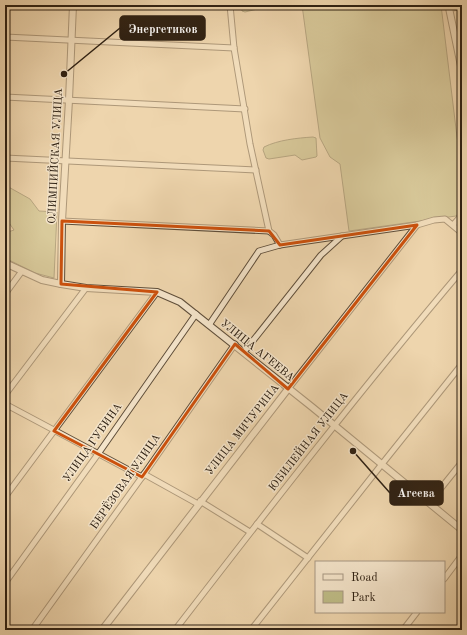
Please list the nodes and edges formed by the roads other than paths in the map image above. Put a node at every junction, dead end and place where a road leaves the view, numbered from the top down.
1 (73, 5) edge
2 (230, 5) edge
3 (462, 6) edge
4 (5, 37) edge
5 (71, 40) junction
6 (234, 48) junction
7 (462, 71) edge
8 (5, 97) edge
9 (69, 100) junction
10 (245, 109) junction
11 (5, 158) edge
12 (66, 160) junction
13 (256, 170) junction
14 (462, 215) edge
15 (62, 221) junction
16 (417, 225) junction
17 (453, 225) junction
18 (269, 231) junction
19 (462, 233) edge
20 (342, 236) junction
21 (280, 244) junction
22 (5, 263) edge
23 (462, 270) edge
24 (22, 271) junction
25 (61, 284) junction
26 (86, 288) junction
27 (157, 292) junction
28 (5, 294) edge
29 (196, 314) junction
30 (209, 325) junction
31 (234, 344) junction
32 (244, 352) junction
33 (462, 364) edge
34 (288, 389) junction
35 (5, 395) edge
36 (5, 404) edge
37 (335, 425) junction
38 (54, 431) junction
39 (98, 454) junction
40 (462, 462) edge
41 (382, 464) junction
42 (143, 476) junction
43 (5, 497) edge
44 (199, 502) junction
45 (429, 503) junction
46 (257, 524) junction
47 (462, 530) edge
48 (250, 532) junction
49 (462, 555) edge
50 (308, 558) junction
51 (445, 578) edge
52 (5, 583) edge
53 (416, 613) edge
54 (32, 630) edge
55 (102, 630) edge
56 (175, 630) edge
57 (251, 630) edge
58 (403, 630) edge

1 - 5 street, ОЛИМПИЙСКАЯ УЛИЦА
2 - 6 street
3 - 7 street
4 - 5 street
5 - 6 street
5 - 9 street, ОЛИМПИЙСКАЯ УЛИЦА
6 - 10 street
8 - 9 street
9 - 10 street
9 - 12 street, ОЛИМПИЙСКАЯ УЛИЦА
10 - 13 street
11 - 12 street
12 - 13 street
12 - 15 street, ОЛИМПИЙСКАЯ УЛИЦА
13 - 18 street
14 - 17 street
15 - 18 street
15 - 25 street, ОЛИМПИЙСКАЯ УЛИЦА
16 - 17 street
16 - 20 street
16 - 34 street, УЛИЦА МИЧУРИНА
17 - 19 street
18 - 21 street
20 - 21 street
20 - 32 street
21 - 30 street
22 - 24 street, УЛИЦА АГЕЕВА
23 - 37 street, ЮБИЛЕЙНАЯ УЛИЦА
24 - 25 street, УЛИЦА АГЕЕВА
24 - 28 street
25 - 26 street, УЛИЦА АГЕЕВА
26 - 27 street, УЛИЦА АГЕЕВА
26 - 35 street
27 - 29 street, УЛИЦА АГЕЕВА
27 - 38 street
29 - 30 street, УЛИЦА АГЕЕВА
29 - 39 street, УЛИЦА ГУБИНА
30 - 31 street, УЛИЦА АГЕЕВА
31 - 32 street, УЛИЦА АГЕЕВА
31 - 42 street, БЕРЁЗОВАЯ УЛИЦА
32 - 34 street, УЛИЦА АГЕЕВА
33 - 41 street
34 - 37 street, УЛИЦА АГЕЕВА
34 - 44 street, УЛИЦА МИЧУРИНА
36 - 38 street
37 - 41 street, УЛИЦА АГЕЕВА
37 - 46 street, ЮБИЛЕЙНАЯ УЛИЦА
38 - 39 street
38 - 43 street
39 - 42 street
39 - 52 street, УЛИЦА ГУБИНА
40 - 45 street
41 - 45 street, УЛИЦА АГЕЕВА
41 - 50 street
42 - 44 street
42 - 54 street, БЕРЁЗОВАЯ УЛИЦА
44 - 48 street
44 - 55 street, УЛИЦА МИЧУРИНА
45 - 47 street, УЛИЦА АГЕЕВА
46 - 48 street, ЮБИЛЕЙНАЯ УЛИЦА
46 - 50 street
48 - 56 street, ЮБИЛЕЙНАЯ УЛИЦА
49 - 51 street
50 - 57 street
53 - 58 street

